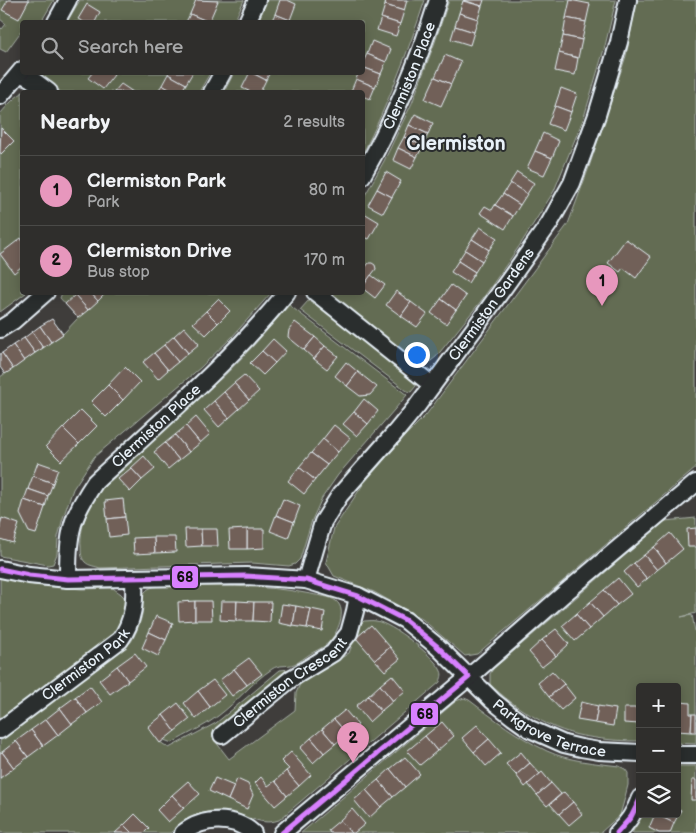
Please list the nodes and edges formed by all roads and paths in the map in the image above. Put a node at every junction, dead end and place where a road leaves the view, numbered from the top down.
1 (68, 0) edge
2 (257, 0) edge
3 (438, 0) edge
4 (628, 0) edge
5 (57, 20) edge
6 (247, 20) edge
7 (20, 73) edge
8 (27, 75) edge
9 (221, 75) edge
10 (46, 90) edge
11 (213, 90) edge
12 (0, 96) edge
13 (365, 171) edge
14 (43, 295) edge
15 (285, 295) edge
16 (319, 295) edge
17 (0, 329) edge
18 (432, 385) junction
19 (696, 483) edge
20 (0, 569) edge
21 (134, 578) junction
22 (68, 579) junction
23 (306, 580) junction
24 (358, 596) junction
25 (469, 677) junction
26 (0, 730) edge
27 (222, 735) dead end
28 (636, 753) edge
29 (681, 754) edge
30 (696, 755) edge
31 (636, 808) edge
32 (183, 833) edge
33 (253, 833) edge
34 (282, 833) edge
35 (617, 833) edge

1 - 5 street
2 - 6 street
3 - 13 street, Clermiston Place
4 - 18 street, Clermiston Gardens
7 - 12 street
8 - 10 street
9 - 11 street
14 - 17 street
15 - 22 street, Clermiston Place
16 - 18 street
18 - 23 street, Clermiston Gardens
19 - 25 street
20 - 22 street
21 - 22 street
21 - 23 street
21 - 26 street, Clermiston Park
23 - 24 street
24 - 25 street
24 - 27 street, Clermiston Crescent
25 - 28 street, Parkgrove Terrace
25 - 34 street
29 - 30 street
31 - 35 street
32 - 33 street

